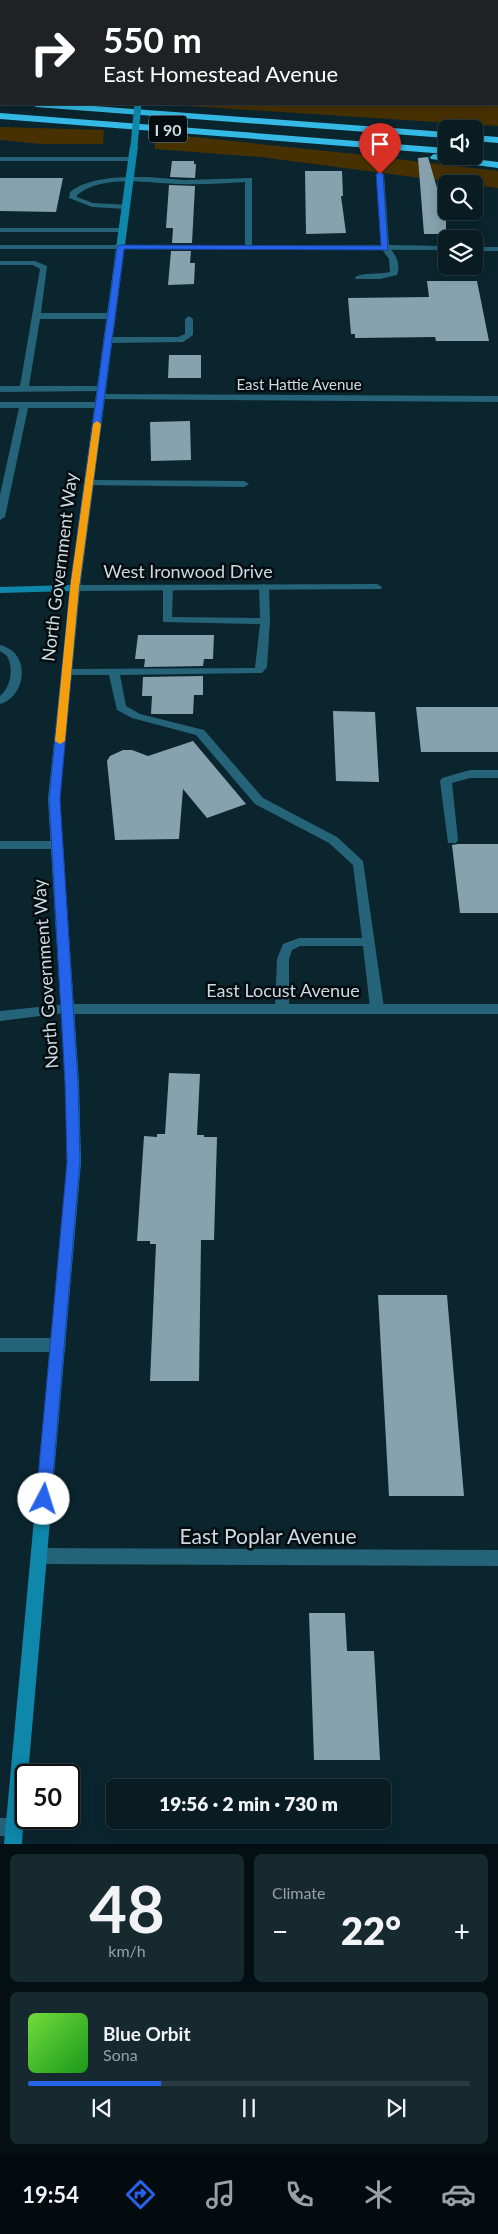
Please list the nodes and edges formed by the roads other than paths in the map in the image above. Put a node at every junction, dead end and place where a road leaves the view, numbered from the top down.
1 (54, 105) edge
2 (62, 105) edge
3 (138, 105) edge
4 (72, 106) junction
5 (0, 116) edge
6 (343, 127) junction
7 (438, 130) edge
8 (483, 130) edge
9 (498, 131) edge
10 (438, 134) edge
11 (483, 139) edge
12 (498, 140) edge
13 (336, 142) junction
14 (438, 150) edge
15 (483, 154) edge
16 (498, 155) edge
17 (0, 159) edge
18 (132, 159) junction
19 (498, 165) edge
20 (380, 174) dead end
21 (130, 179) junction
22 (126, 207) junction
23 (0, 230) edge
24 (123, 230) junction
25 (0, 247) edge
26 (120, 247) junction
27 (249, 248) junction
28 (385, 248) junction
29 (438, 248) edge
30 (483, 248) edge
31 (498, 249) edge
32 (0, 263) edge
33 (359, 277) dead end
34 (36, 316) junction
35 (111, 316) junction
36 (190, 319) dead end
37 (108, 340) junction
38 (0, 389) edge
39 (24, 389) junction
40 (100, 397) junction
41 (498, 399) edge
42 (0, 405) edge
43 (24, 405) junction
44 (0, 460) edge
45 (12, 460) junction
46 (89, 483) junction
47 (244, 484) dead end
48 (0, 517) edge
49 (377, 586) dead end
50 (264, 587) junction
51 (74, 588) junction
52 (168, 588) junction
53 (0, 590) edge
54 (265, 621) junction
55 (0, 648) edge
56 (67, 672) junction
57 (114, 672) junction
58 (0, 701) edge
59 (498, 774) edge
60 (452, 840) dead end
61 (0, 845) edge
62 (57, 845) junction
63 (369, 942) junction
64 (282, 1008) junction
65 (377, 1008) junction
66 (68, 1009) junction
67 (498, 1009) edge
68 (0, 1016) edge
69 (0, 1345) edge
70 (58, 1345) junction
71 (38, 1556) junction
72 (498, 1558) edge
73 (9, 1833) edge

1 - 4 highway, I 90
2 - 4 highway
3 - 18 main road, North Government Way, bridge
4 - 6 highway, I 90
5 - 13 highway, I 90
6 - 7 highway, I 90
6 - 10 highway, I 90
8 - 9 highway
11 - 12 highway
13 - 14 highway, I 90
13 - 19 highway
15 - 16 highway
17 - 18 street
18 - 21 main road, North Government Way
20 - 28 street
21 - 22 main road, North Government Way
21 - 22 street
21 - 27 street
22 - 24 main road, North Government Way
23 - 24 street
24 - 26 main road, North Government Way
25 - 26 street
26 - 27 street
26 - 35 main road, North Government Way
27 - 28 street
28 - 29 street
28 - 33 street
30 - 31 street
32 - 34 street
34 - 35 street
34 - 39 street
35 - 37 main road, North Government Way
36 - 37 street
37 - 40 main road, North Government Way
38 - 39 street
39 - 40 street
40 - 41 street, East Hattie Avenue
40 - 43 street
40 - 46 main road, North Government Way
42 - 43 street
43 - 45 street
44 - 45 street
45 - 48 street
46 - 47 street
46 - 51 main road, North Government Way
49 - 50 street, West Ironwood Drive
50 - 52 street, West Ironwood Drive
50 - 54 street
51 - 52 street, West Ironwood Drive
51 - 53 main road, West Ironwood Drive
51 - 56 main road, North Government Way
52 - 54 street
54 - 57 street
55 - 58 street
56 - 57 street
56 - 62 main road, North Government Way
57 - 63 street
59 - 60 street
61 - 62 street
62 - 66 main road, North Government Way
63 - 64 street
63 - 65 street
64 - 65 street, East Locust Avenue
64 - 66 street, East Locust Avenue
65 - 67 street, East Locust Avenue
66 - 68 street, East Locust Avenue
66 - 70 main road, North Government Way
69 - 70 street
70 - 71 main road, North Government Way
71 - 72 street, East Poplar Avenue
71 - 73 main road, North Government Way

